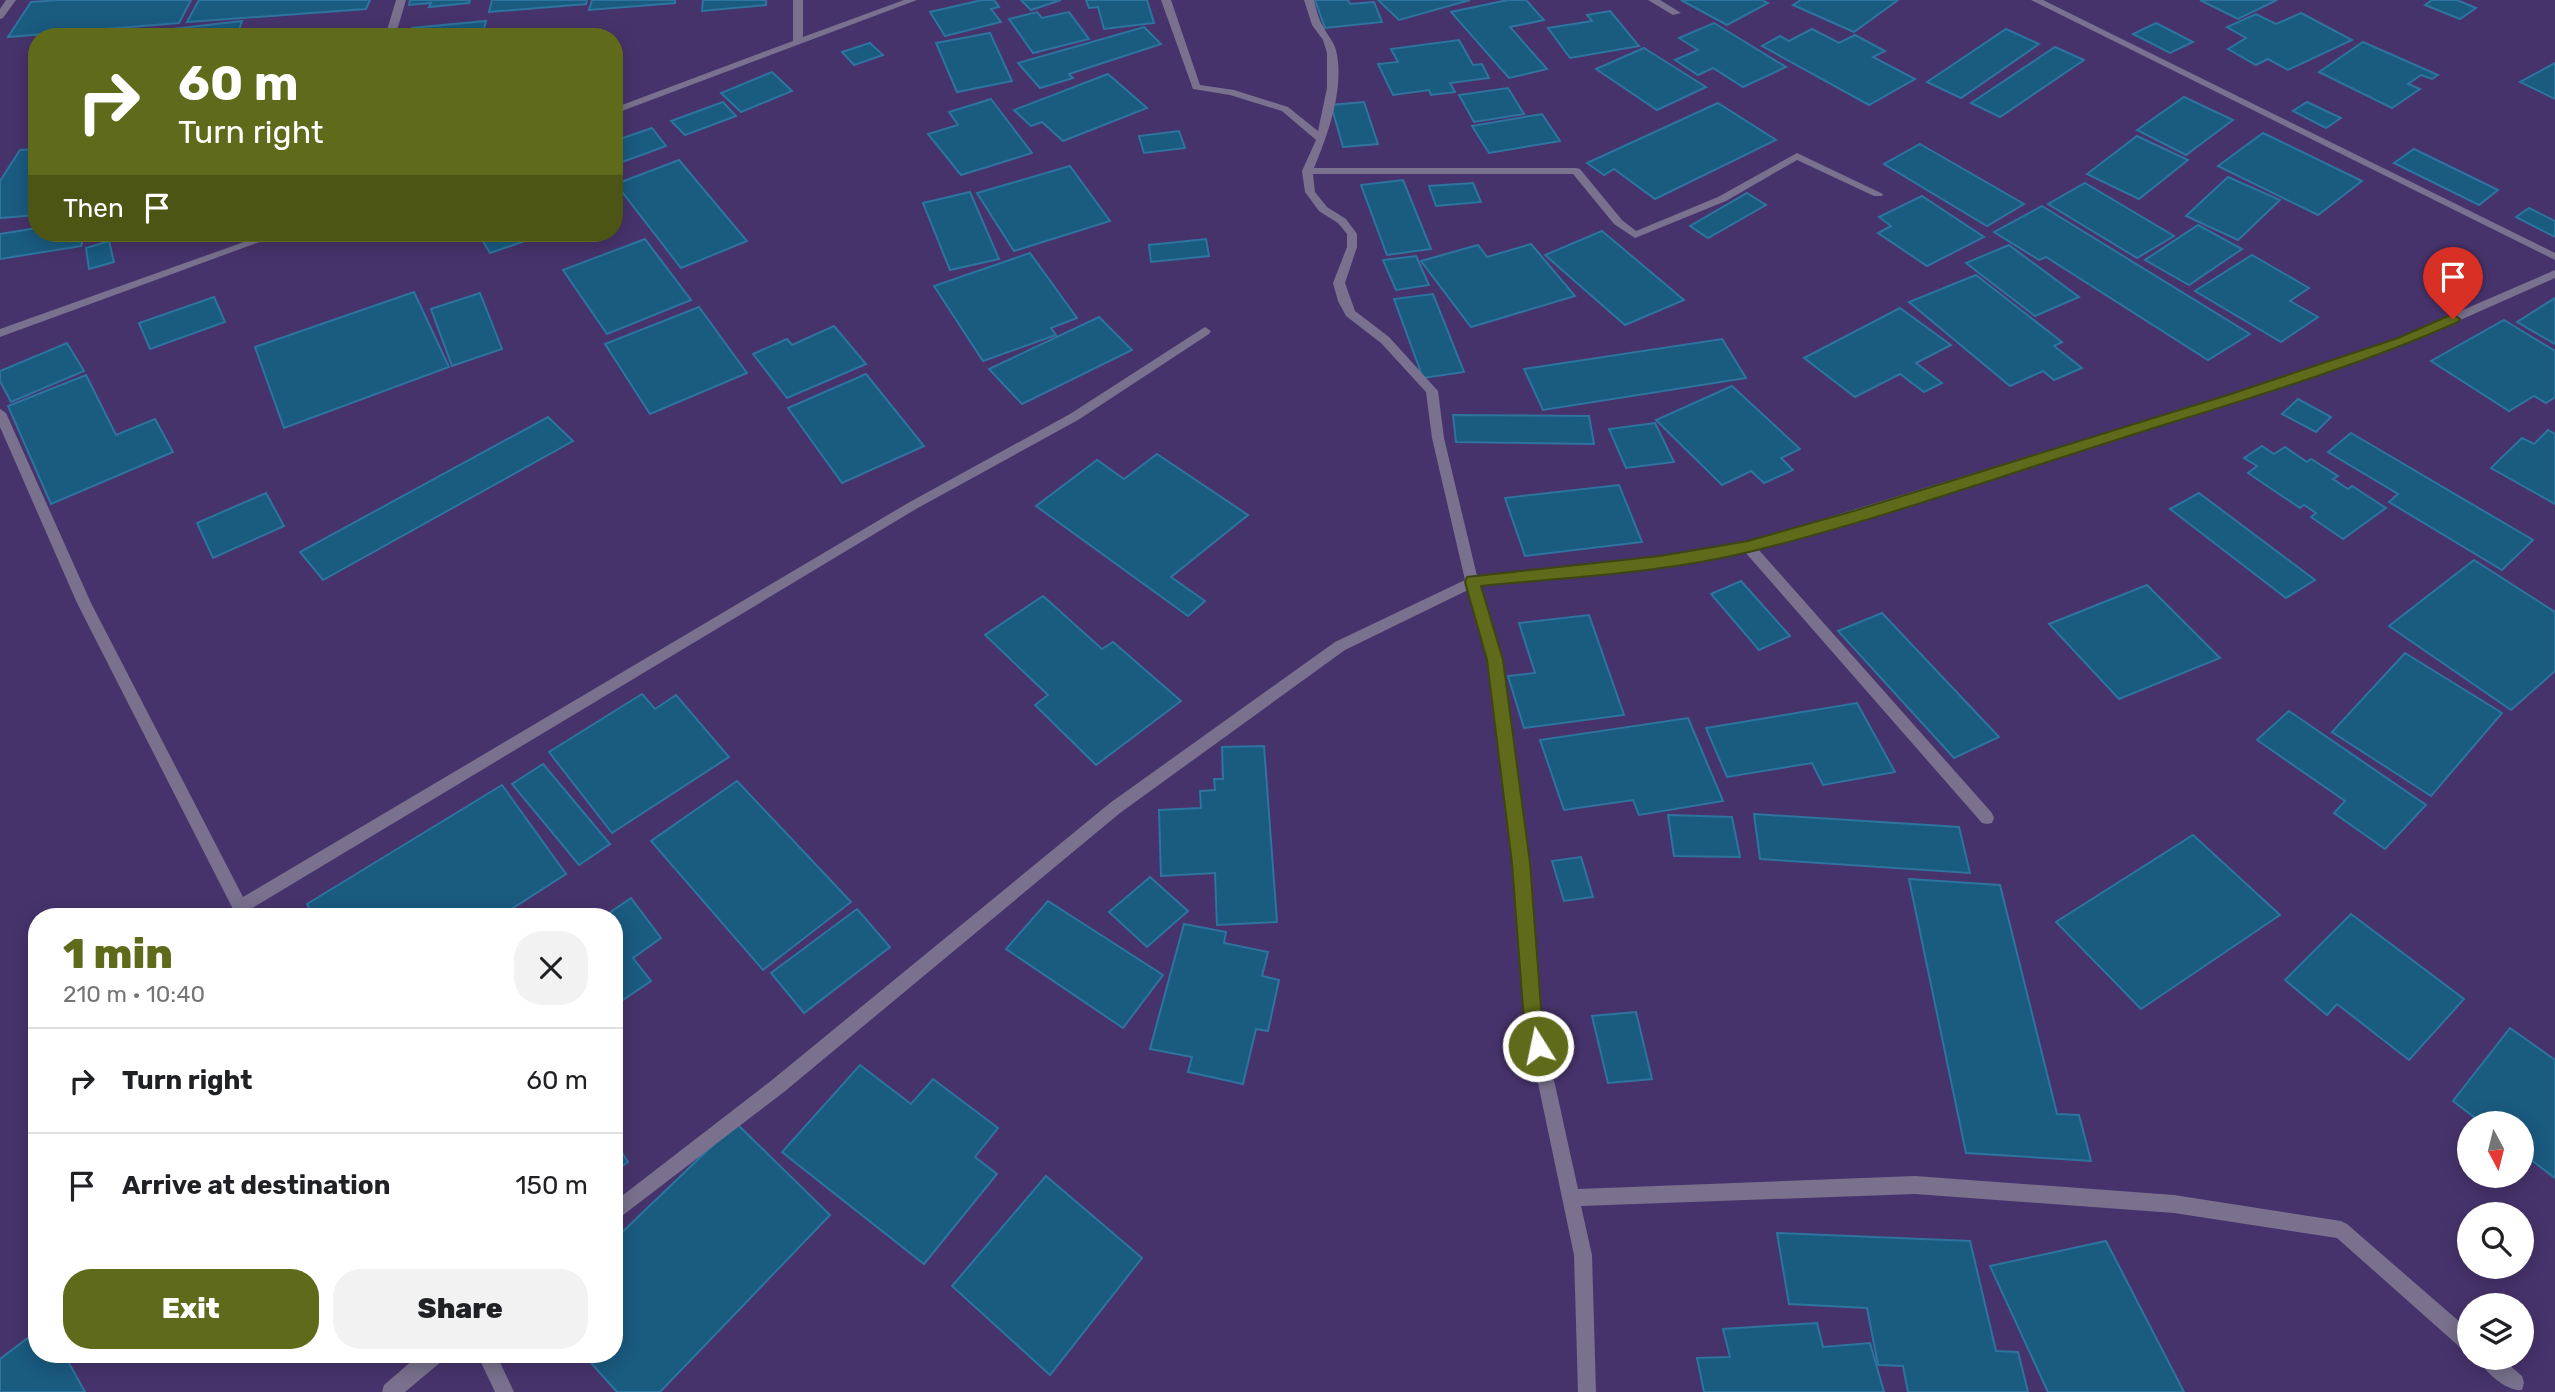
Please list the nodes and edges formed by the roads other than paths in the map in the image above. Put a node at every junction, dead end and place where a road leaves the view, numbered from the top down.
1 (11, 0) edge
2 (401, 0) edge
3 (797, 0) edge
4 (912, 0) edge
5 (1166, 0) edge
6 (1309, 0) edge
7 (1653, 0) edge
8 (2036, 0) edge
9 (1676, 13) dead end
10 (0, 16) edge
11 (393, 28) edge
12 (797, 43) junction
13 (623, 108) edge
14 (1321, 139) junction
15 (1307, 171) junction
16 (1878, 194) dead end
17 (254, 242) edge
18 (2555, 257) edge
19 (2555, 274) edge
20 (1205, 331) dead end
21 (0, 333) edge
22 (0, 413) edge
23 (1748, 547) junction
24 (1472, 582) junction
25 (1987, 818) dead end
26 (240, 908) edge
27 (249, 908) edge
28 (1570, 1198) junction
29 (623, 1206) edge
30 (2457, 1332) edge
31 (425, 1363) edge
32 (490, 1363) edge
33 (2500, 1370) edge
34 (2515, 1383) dead end
35 (391, 1392) edge
36 (505, 1392) edge
37 (1587, 1392) edge

1 - 10 street
2 - 11 street
3 - 12 street
4 - 12 street
5 - 14 street
6 - 14 street
7 - 9 street
8 - 18 street
12 - 13 street
14 - 15 street
15 - 16 street
15 - 24 street
17 - 21 street
19 - 23 street
20 - 27 street
22 - 26 street
23 - 24 street
23 - 25 street
24 - 28 street
24 - 29 street
28 - 30 street
28 - 37 street
31 - 35 street
32 - 36 street
33 - 34 street

